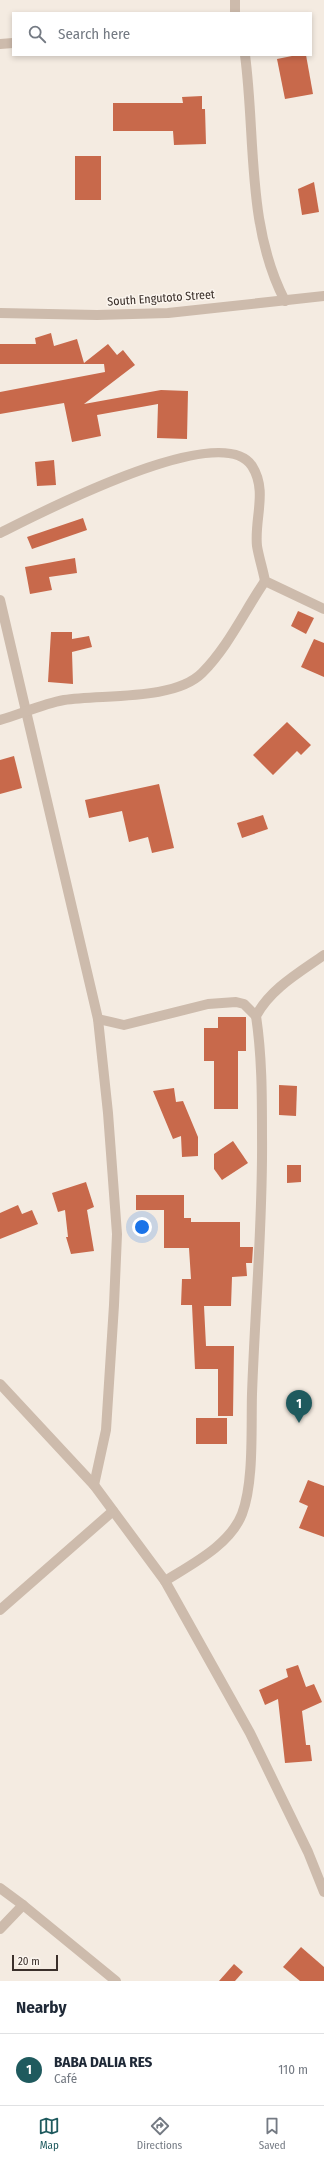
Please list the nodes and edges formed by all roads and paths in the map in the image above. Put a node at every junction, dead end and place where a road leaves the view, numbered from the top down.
1 (235, 0) edge
2 (235, 12) edge
3 (0, 44) edge
4 (12, 44) edge
5 (245, 56) edge
6 (324, 296) edge
7 (285, 301) junction
8 (0, 313) edge
9 (0, 533) edge
10 (265, 581) junction
11 (0, 600) edge
12 (324, 609) edge
13 (25, 713) junction
14 (0, 720) edge
15 (324, 955) edge
16 (256, 1016) junction
17 (98, 1019) junction
18 (0, 1384) edge
19 (94, 1485) junction
20 (112, 1511) junction
21 (165, 1581) junction
22 (0, 1610) edge
23 (0, 1888) edge
24 (324, 1892) edge
25 (23, 1905) junction
26 (0, 1929) edge
27 (116, 1981) edge

1 - 2 street
3 - 4 street
5 - 7 street
6 - 7 street, South Engutoto Street
7 - 8 street, South Engutoto Street
9 - 10 street
10 - 12 street
10 - 13 street
11 - 13 street
13 - 14 street
13 - 17 street
15 - 16 street
16 - 17 street
16 - 21 street
17 - 19 street
18 - 19 street
19 - 20 street
20 - 21 street
20 - 22 street
21 - 24 street
23 - 25 street
25 - 26 street
25 - 27 street

